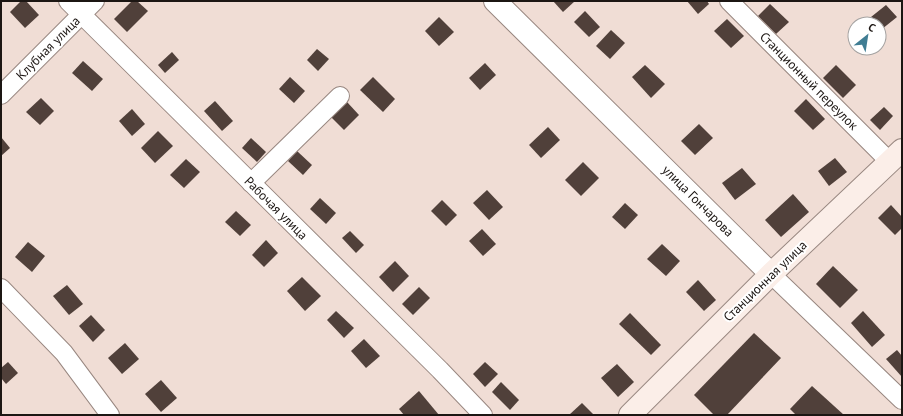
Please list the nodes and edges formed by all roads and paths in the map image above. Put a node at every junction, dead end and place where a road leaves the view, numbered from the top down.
1 (68, 1) edge
2 (96, 1) edge
3 (495, 1) edge
4 (729, 1) edge
5 (82, 14) junction
6 (1, 95) edge
7 (340, 96) dead end
8 (896, 156) edge
9 (251, 183) junction
10 (772, 274) junction
11 (1, 288) edge
12 (902, 400) edge
13 (110, 415) edge
14 (483, 415) edge
15 (630, 415) edge

1 - 5 street, Рабочая улица
2 - 5 street, Клубная улица
3 - 10 street, улица Гончарова
4 - 8 street, Станционный переулок
5 - 6 street, Клубная улица
5 - 9 street, Рабочая улица
7 - 9 street
8 - 10 main road, Станционная улица
9 - 14 street, Рабочая улица
10 - 12 street, улица Гончарова
10 - 15 main road, Станционная улица
11 - 13 street

